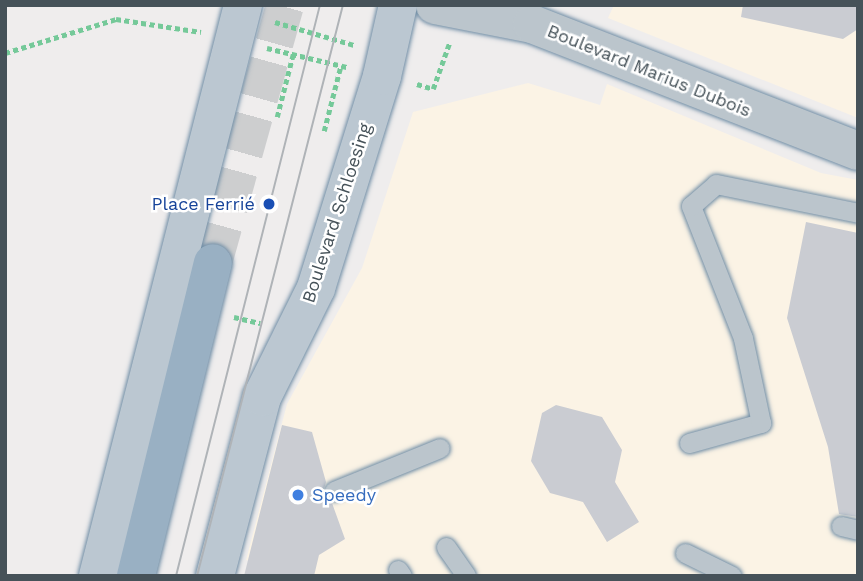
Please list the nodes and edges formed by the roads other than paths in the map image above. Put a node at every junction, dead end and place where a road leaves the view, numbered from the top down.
1 (398, 5) edge
2 (435, 5) edge
3 (538, 15) edge
4 (240, 19) edge
5 (858, 151) edge
6 (858, 213) edge
7 (213, 263) tunnel mouth
8 (689, 443) dead end
9 (440, 448) dead end
10 (334, 491) dead end
11 (446, 547) dead end
12 (685, 553) dead end
13 (97, 576) edge
14 (136, 576) edge
15 (215, 576) edge
16 (466, 576) edge
17 (732, 576) edge

1 - 15 main road, Boulevard Schloesing
2 - 3 street, Boulevard Marius Dubois
3 - 5 street, Boulevard Marius Dubois
4 - 13 main road
6 - 8 lane
7 - 14 highway
9 - 10 lane
11 - 16 lane
12 - 17 lane

